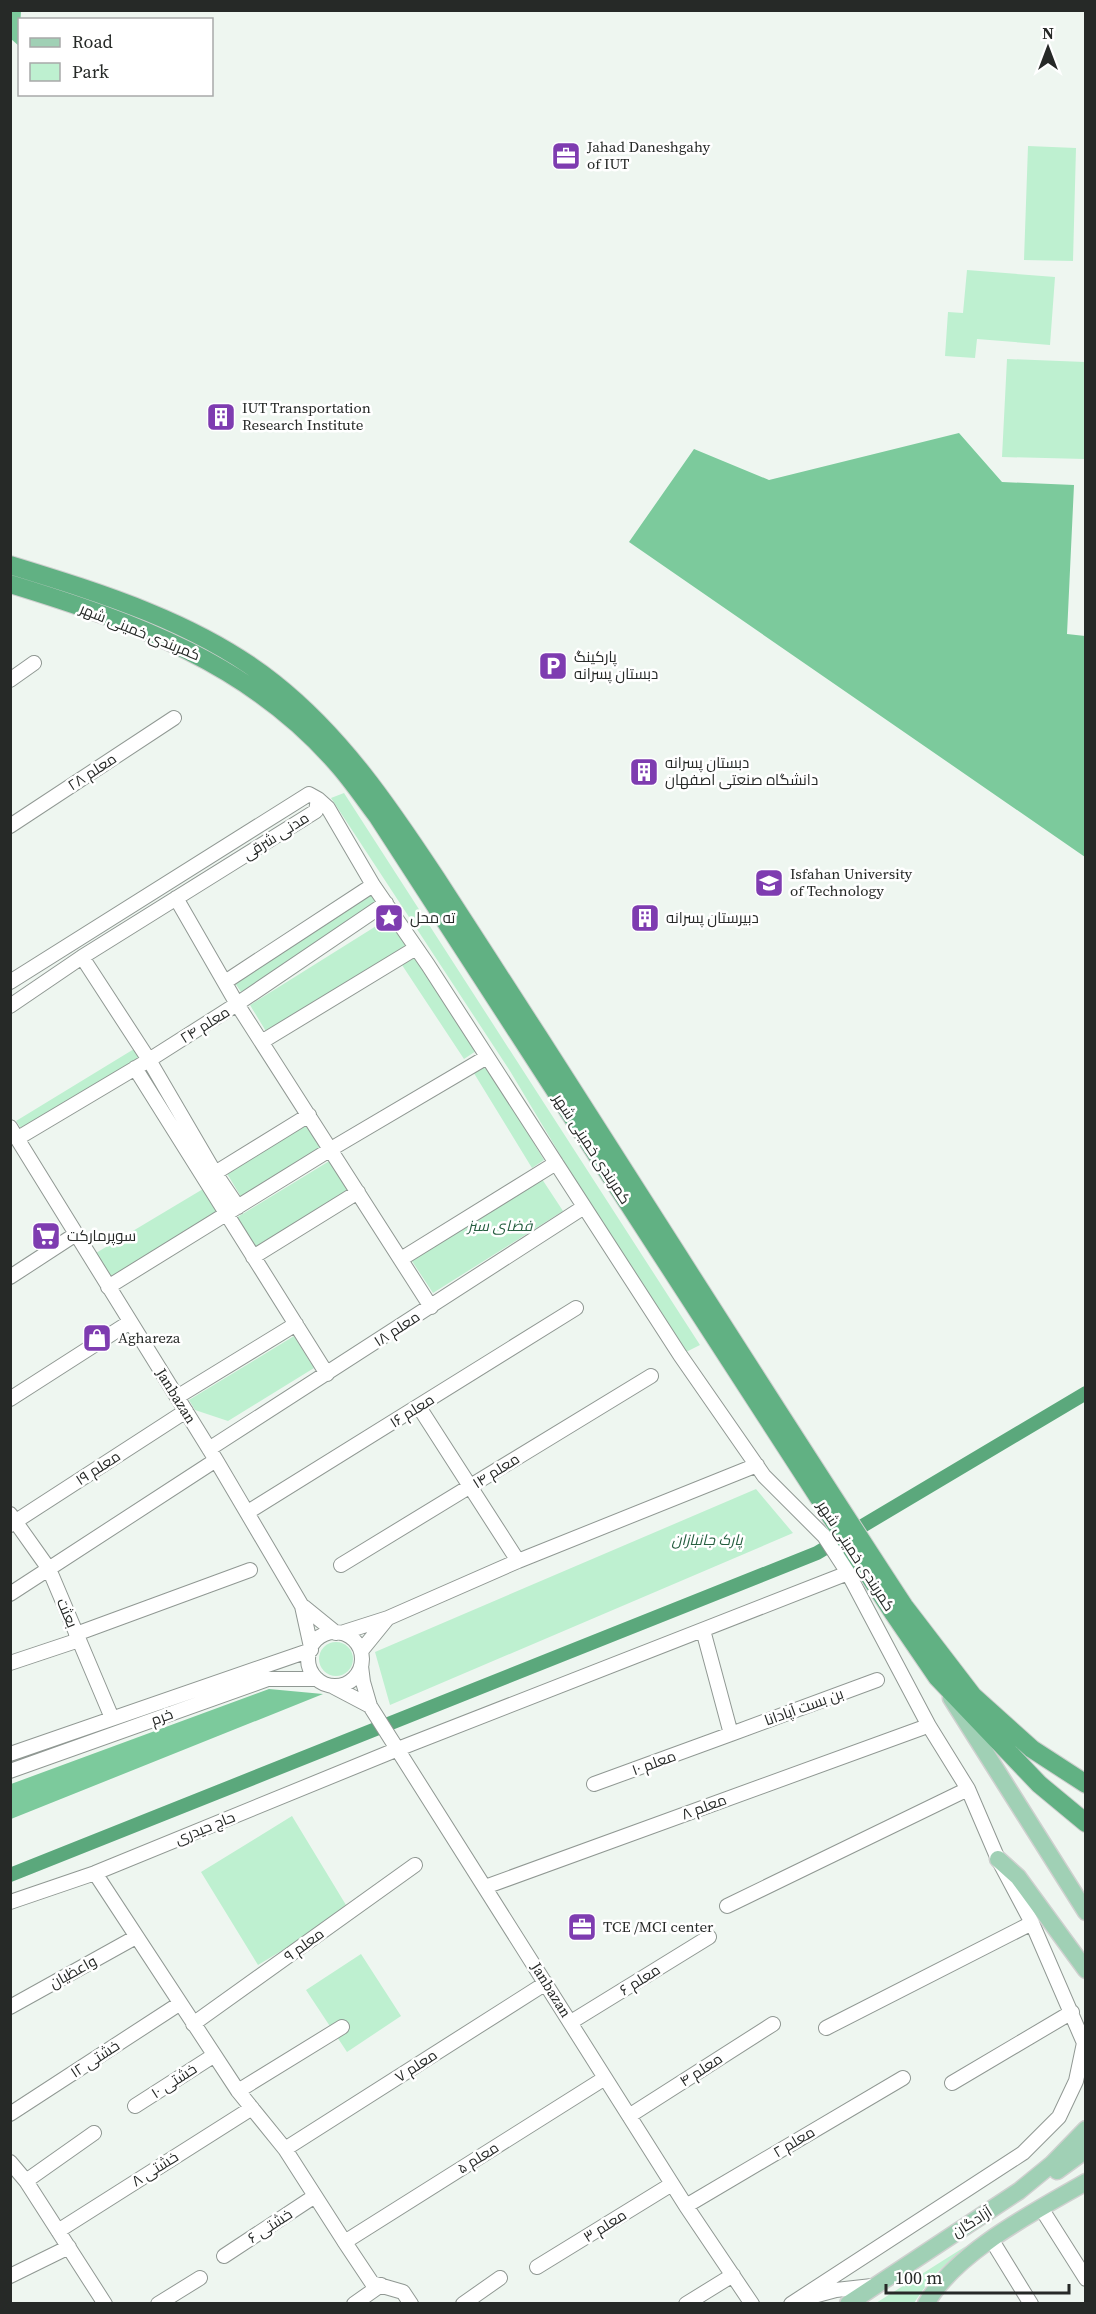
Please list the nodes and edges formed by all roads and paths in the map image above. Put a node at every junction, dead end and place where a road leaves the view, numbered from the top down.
1 (10, 565) edge
2 (10, 585) edge
3 (34, 663) dead end
4 (10, 680) edge
5 (174, 718) dead end
6 (318, 799) junction
7 (10, 826) edge
8 (373, 885) junction
9 (177, 898) junction
10 (386, 903) junction
11 (416, 948) junction
12 (82, 957) junction
13 (10, 982) edge
14 (225, 982) junction
15 (237, 1004) junction
16 (10, 1006) edge
17 (263, 1041) junction
18 (487, 1057) junction
19 (149, 1060) junction
20 (135, 1068) junction
21 (309, 1115) junction
22 (14, 1132) edge
23 (331, 1149) junction
24 (556, 1163) junction
25 (215, 1173) junction
26 (358, 1192) junction
27 (584, 1207) junction
28 (232, 1210) junction
29 (76, 1234) junction
30 (253, 1257) junction
31 (401, 1259) junction
32 (10, 1277) edge
33 (108, 1287) junction
34 (431, 1307) junction
35 (576, 1308) dead end
36 (130, 1322) junction
37 (296, 1324) junction
38 (327, 1374) junction
39 (651, 1376) dead end
40 (177, 1397) junction
41 (10, 1399) edge
42 (419, 1407) junction
43 (186, 1411) junction
44 (213, 1455) junction
45 (757, 1465) junction
46 (806, 1467) junction
47 (471, 1487) junction
48 (248, 1512) junction
49 (12, 1520) edge
50 (852, 1559) junction
51 (518, 1561) junction
52 (341, 1565) dead end
53 (49, 1569) junction
54 (250, 1570) dead end
55 (10, 1594) edge
56 (302, 1606) junction
57 (388, 1618) junction
58 (703, 1630) junction
59 (339, 1633) junction
60 (78, 1637) junction
61 (311, 1649) junction
62 (361, 1651) junction
63 (10, 1663) edge
64 (361, 1666) junction
65 (266, 1672) junction
66 (937, 1677) junction
67 (317, 1679) junction
68 (877, 1680) dead end
69 (332, 1686) junction
70 (370, 1706) junction
71 (112, 1718) junction
72 (922, 1728) dead end
73 (730, 1734) junction
74 (713, 1741) joint
75 (398, 1749) junction
76 (10, 1754) edge
77 (10, 1771) edge
78 (594, 1784) dead end
79 (1086, 1784) edge
80 (968, 1789) junction
81 (1086, 1823) edge
82 (998, 1859) junction
83 (415, 1865) dead end
84 (95, 1873) junction
85 (485, 1887) junction
86 (10, 1902) edge
87 (727, 1906) dead end
88 (1086, 1912) edge
89 (1032, 1923) junction
90 (136, 1937) junction
91 (708, 1937) dead end
92 (1086, 1970) edge
93 (546, 1983) junction
94 (179, 2004) junction
95 (10, 2007) edge
96 (1072, 2012) junction
97 (571, 2022) junction
98 (193, 2024) junction
99 (773, 2024) dead end
100 (342, 2027) dead end
101 (826, 2028) dead end
102 (213, 2056) junction
103 (605, 2078) junction
104 (903, 2078) dead end
105 (952, 2083) dead end
106 (238, 2091) junction
107 (135, 2106) dead end
108 (252, 2108) junction
109 (10, 2114) edge
110 (629, 2116) junction
111 (1086, 2129) edge
112 (94, 2133) dead end
113 (285, 2150) junction
114 (1086, 2150) edge
115 (10, 2162) edge
116 (26, 2181) junction
117 (1086, 2182) edge
118 (672, 2184) junction
119 (1019, 2191) junction
120 (315, 2196) junction
121 (686, 2206) junction
122 (1041, 2208) junction
123 (58, 2230) junction
124 (991, 2239) junction
125 (347, 2240) junction
126 (69, 2247) junction
127 (224, 2256) dead end
128 (537, 2267) dead end
129 (733, 2275) junction
130 (10, 2276) edge
131 (200, 2278) dead end
132 (500, 2278) dead end
133 (1086, 2279) edge
134 (381, 2285) junction
135 (872, 2286) junction
136 (105, 2304) edge
137 (158, 2304) edge
138 (354, 2304) edge
139 (411, 2304) edge
140 (463, 2304) edge
141 (686, 2304) edge
142 (752, 2304) edge
143 (792, 2304) edge
144 (848, 2304) edge
145 (926, 2304) edge
146 (1031, 2304) edge

1 - 46 highway, کمربندی خمینی شهر
2 - 46 highway, کمربندی خمینی شهر
3 - 4 street
5 - 7 street, معلم ۲۸
6 - 8 street
6 - 9 street, مدنی شرقی
6 - 13 street, مدنی شرقی
8 - 10 street
8 - 14 street
9 - 12 street, مدنی شرقی
9 - 14 street
10 - 11 street
10 - 15 street, معلم ۲۴
11 - 17 street
11 - 18 street
12 - 16 street, مدنی شرقی
12 - 19 street
14 - 15 street
15 - 17 street
15 - 19 street, معلم ۲۴
17 - 21 street
18 - 23 street
18 - 24 street
19 - 20 street, معلم ۲۴
19 - 25 street
20 - 22 street, معلم ۲۴
20 - 28 street
21 - 23 street
21 - 25 street
22 - 29 street, Janbazan
23 - 26 street
23 - 28 street
24 - 27 street
24 - 31 street
25 - 28 street
26 - 30 street
26 - 31 street
27 - 34 street, معلم ۱۸
27 - 45 street
28 - 30 street
28 - 33 street
29 - 32 street
29 - 33 street, Janbazan
30 - 37 street
31 - 34 street
33 - 36 street, Janbazan
34 - 38 street, معلم ۱۸
35 - 42 street, معلم ۱۶
36 - 40 street, Janbazan
36 - 41 street
37 - 38 street
37 - 40 street
38 - 44 street, معلم ۱۸
39 - 47 street, معلم ۱۴
40 - 43 street, Janbazan
42 - 47 street
42 - 48 street, معلم ۱۶
43 - 44 street, Janbazan
43 - 49 street, معلم ۱۹
44 - 48 street, Janbazan
44 - 53 street, معلم ۱۸
45 - 50 street
45 - 51 street
46 - 50 highway, کمربندی خمینی شهر
47 - 51 street
47 - 52 street, معلم ۱۴
48 - 56 street, Janbazan
49 - 53 street, بعثت
50 - 58 street, حاج حیدری
50 - 66 highway, کمربندی خمینی شهر
50 - 79 highway, کمربندی خمینی شهر
50 - 80 street
51 - 57 street
53 - 55 street, معلم ۱۸
53 - 60 street, بعثت
54 - 60 street
56 - 59 street
56 - 61 street
57 - 59 street
57 - 62 street
58 - 73 street
58 - 75 street, حاج حیدری
59 - 61 street
59 - 62 street
60 - 63 street
60 - 71 street, بعثت
61 - 65 street, خرم
61 - 67 street
62 - 64 street
64 - 69 street
64 - 70 street
65 - 67 street, خرم
65 - 71 street, خرم
65 - 77 street, خرم
66 - 81 highway, کمربندی خمینی شهر
66 - 88 main road
67 - 69 street
68 - 73 street, بن بست آپادانا
69 - 70 street
70 - 75 street, Janbazan
71 - 76 street, خرم
72 - 85 street, معلم ۸
73 - 74 street, بن بست آپادانا
74 - 78 street, معلم ۱۰
75 - 84 street, حاج حیدری
75 - 85 street, Janbazan
80 - 82 street
80 - 87 street
82 - 89 street
82 - 92 main road
83 - 98 street, معلم ۹
84 - 86 street, حاج حیدری
84 - 90 street
85 - 93 street, Janbazan
89 - 96 street
89 - 101 street
90 - 94 street
90 - 95 street, واعظیان
91 - 97 street, معلم ۶
93 - 97 street, Janbazan
93 - 113 street, معلم ۷
94 - 98 street
94 - 109 street, خشتی ۱۲
96 - 105 street
96 - 143 street
97 - 103 street, Janbazan
98 - 102 street
99 - 110 street, معلم ۴
100 - 106 street
102 - 106 street
102 - 107 street, خشتی ۱۰
103 - 110 street, Janbazan
103 - 125 street, معلم ۵
104 - 121 street, معلم ۲
106 - 108 street
108 - 113 street
108 - 123 street, خشتی ۸
110 - 118 street, Janbazan
111 - 119 main road, آزادگان
112 - 116 street
113 - 120 street
114 - 119 main road
115 - 116 street
116 - 123 street
117 - 122 main road, آزادگان
118 - 121 street, Janbazan
118 - 128 street, معلم ۳
119 - 135 main road, آزادگان
120 - 125 street
120 - 127 street, خشتی ۶
121 - 129 street, Janbazan
122 - 124 main road, آزادگان
122 - 133 street
123 - 126 street
124 - 145 main road, آزادگان
124 - 146 street
125 - 134 street
126 - 130 street
126 - 136 street
129 - 141 street
129 - 142 street, Janbazan
131 - 137 street
132 - 140 street
134 - 138 street
134 - 139 street
135 - 143 street
135 - 144 main road, آزادگان

